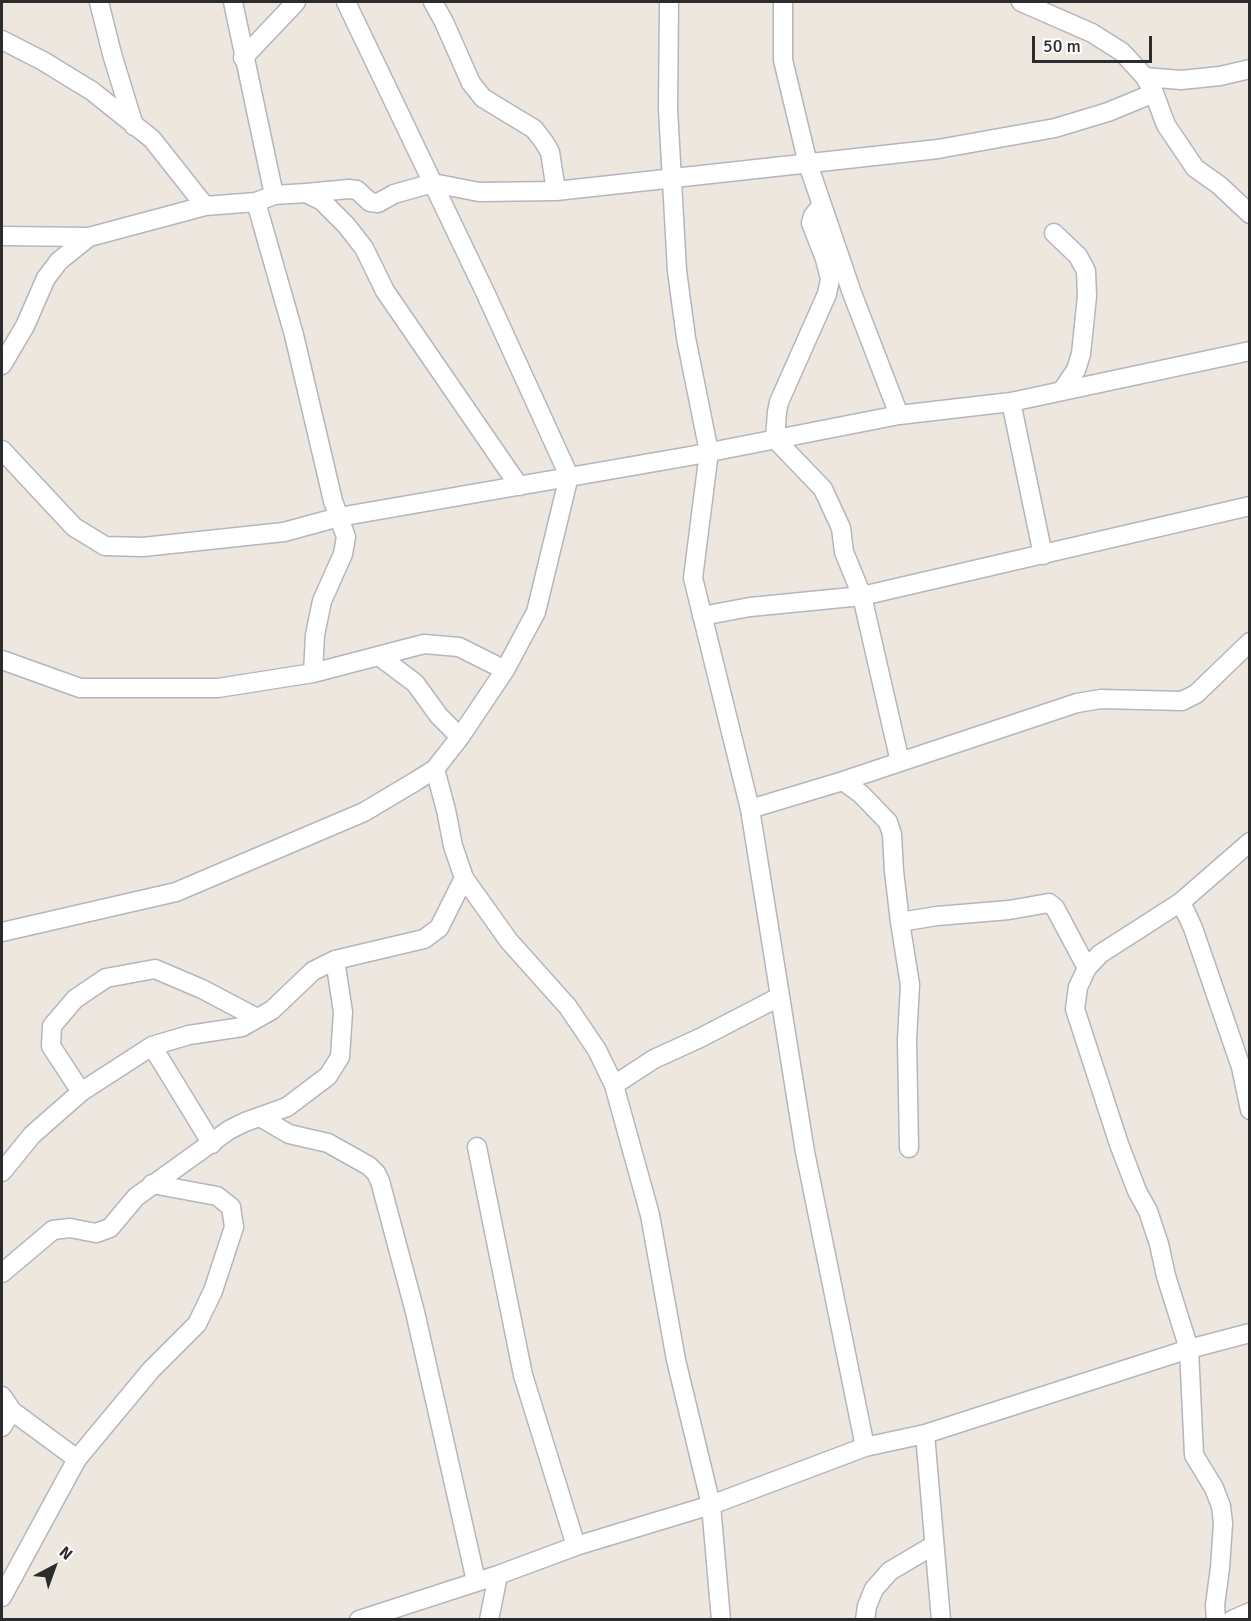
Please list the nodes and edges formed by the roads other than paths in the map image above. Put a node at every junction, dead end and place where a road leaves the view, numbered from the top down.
1 (99, 2) edge
2 (233, 2) edge
3 (296, 2) edge
4 (346, 2) edge
5 (433, 2) edge
6 (669, 2) edge
7 (783, 2) edge
8 (1021, 2) edge
9 (1050, 8) edge
10 (2, 40) edge
11 (243, 58) junction
12 (1250, 69) edge
13 (1145, 77) junction
14 (1154, 93) junction
15 (134, 126) junction
16 (808, 164) junction
17 (672, 178) junction
18 (433, 183) junction
19 (556, 190) junction
20 (306, 193) junction
21 (274, 195) junction
22 (256, 202) junction
23 (822, 205) junction
24 (205, 206) junction
25 (1250, 214) edge
26 (2, 232) edge
27 (1054, 233) dead end
28 (89, 237) junction
29 (1250, 351) edge
30 (2, 365) edge
31 (1063, 389) junction
32 (1011, 402) junction
33 (899, 415) junction
34 (775, 439) junction
35 (2, 450) edge
36 (709, 452) junction
37 (569, 476) junction
38 (519, 486) junction
39 (1250, 506) edge
40 (339, 517) junction
41 (1043, 555) junction
42 (862, 596) junction
43 (702, 616) junction
44 (1250, 642) edge
45 (379, 656) junction
46 (2, 660) edge
47 (505, 669) junction
48 (313, 673) junction
49 (460, 737) junction
50 (900, 762) junction
51 (435, 769) junction
52 (843, 781) junction
53 (750, 809) junction
54 (1250, 842) edge
55 (464, 878) junction
56 (1181, 902) junction
57 (900, 922) junction
58 (2, 932) edge
59 (335, 960) junction
60 (1087, 968) junction
61 (779, 997) junction
62 (257, 1018) junction
63 (152, 1046) junction
64 (614, 1085) junction
65 (81, 1092) junction
66 (1250, 1110) edge
67 (260, 1117) junction
68 (212, 1144) junction
69 (477, 1147) dead end
70 (909, 1148) dead end
71 (2, 1172) edge
72 (173, 1172) junction
73 (152, 1184) junction
74 (182, 1189) junction
75 (2, 1272) edge
76 (1250, 1333) edge
77 (1189, 1349) junction
78 (7, 1403) edge
79 (2, 1427) edge
80 (925, 1434) junction
81 (865, 1447) junction
82 (77, 1459) junction
83 (711, 1505) junction
84 (934, 1545) junction
85 (576, 1546) junction
86 (498, 1575) junction
87 (476, 1581) junction
88 (2, 1597) edge
89 (1250, 1612) edge
90 (359, 1620) edge
91 (489, 1620) edge
92 (721, 1620) edge
93 (865, 1620) edge
94 (941, 1620) edge
95 (1216, 1620) edge
96 (1232, 1620) edge

1 - 15 street
2 - 11 street
3 - 11 street
4 - 18 street
5 - 19 street
6 - 17 street
7 - 16 street
8 - 9 street
9 - 13 street
10 - 15 street
11 - 21 street
12 - 13 street
13 - 14 street
14 - 16 street
14 - 25 street
15 - 24 street
16 - 17 street
16 - 23 street
17 - 19 street
17 - 36 street
18 - 19 street
18 - 20 street
18 - 37 street
20 - 21 street
20 - 38 street
21 - 22 street
22 - 24 street
22 - 40 street
23 - 33 street
23 - 34 street
24 - 28 street
26 - 28 street
27 - 31 street
28 - 30 street
29 - 31 street
31 - 32 street
32 - 33 street
32 - 41 street
33 - 34 street
34 - 36 street
34 - 42 street
35 - 40 street
36 - 37 street
36 - 43 street
37 - 38 street
37 - 47 street
38 - 40 street
39 - 41 street
40 - 48 street
41 - 42 street
42 - 43 street
42 - 50 street
43 - 53 street
44 - 50 street
45 - 47 street
45 - 48 street
45 - 49 street
46 - 48 street
47 - 49 street
49 - 51 street
50 - 52 street
51 - 55 street
51 - 58 street
52 - 53 street
52 - 57 street
53 - 61 street
54 - 56 street
55 - 59 street
55 - 64 street
56 - 60 street
56 - 66 street
57 - 60 street
57 - 70 street
59 - 62 street
59 - 67 street
60 - 77 street
61 - 64 street
61 - 81 street
62 - 63 street
62 - 65 street
63 - 65 street
63 - 68 street
64 - 83 street
65 - 71 street
67 - 68 street
67 - 87 street
68 - 72 street
69 - 85 street
72 - 73 street
72 - 74 street
73 - 74 street
73 - 75 street
74 - 82 street
76 - 77 street
77 - 80 street
77 - 95 street
78 - 79 street
78 - 82 street
80 - 81 street
80 - 84 street
81 - 83 street
82 - 88 street
83 - 85 street
83 - 92 street
84 - 93 street
84 - 94 street
85 - 86 street
86 - 87 street
86 - 91 street
87 - 90 street
89 - 96 street

